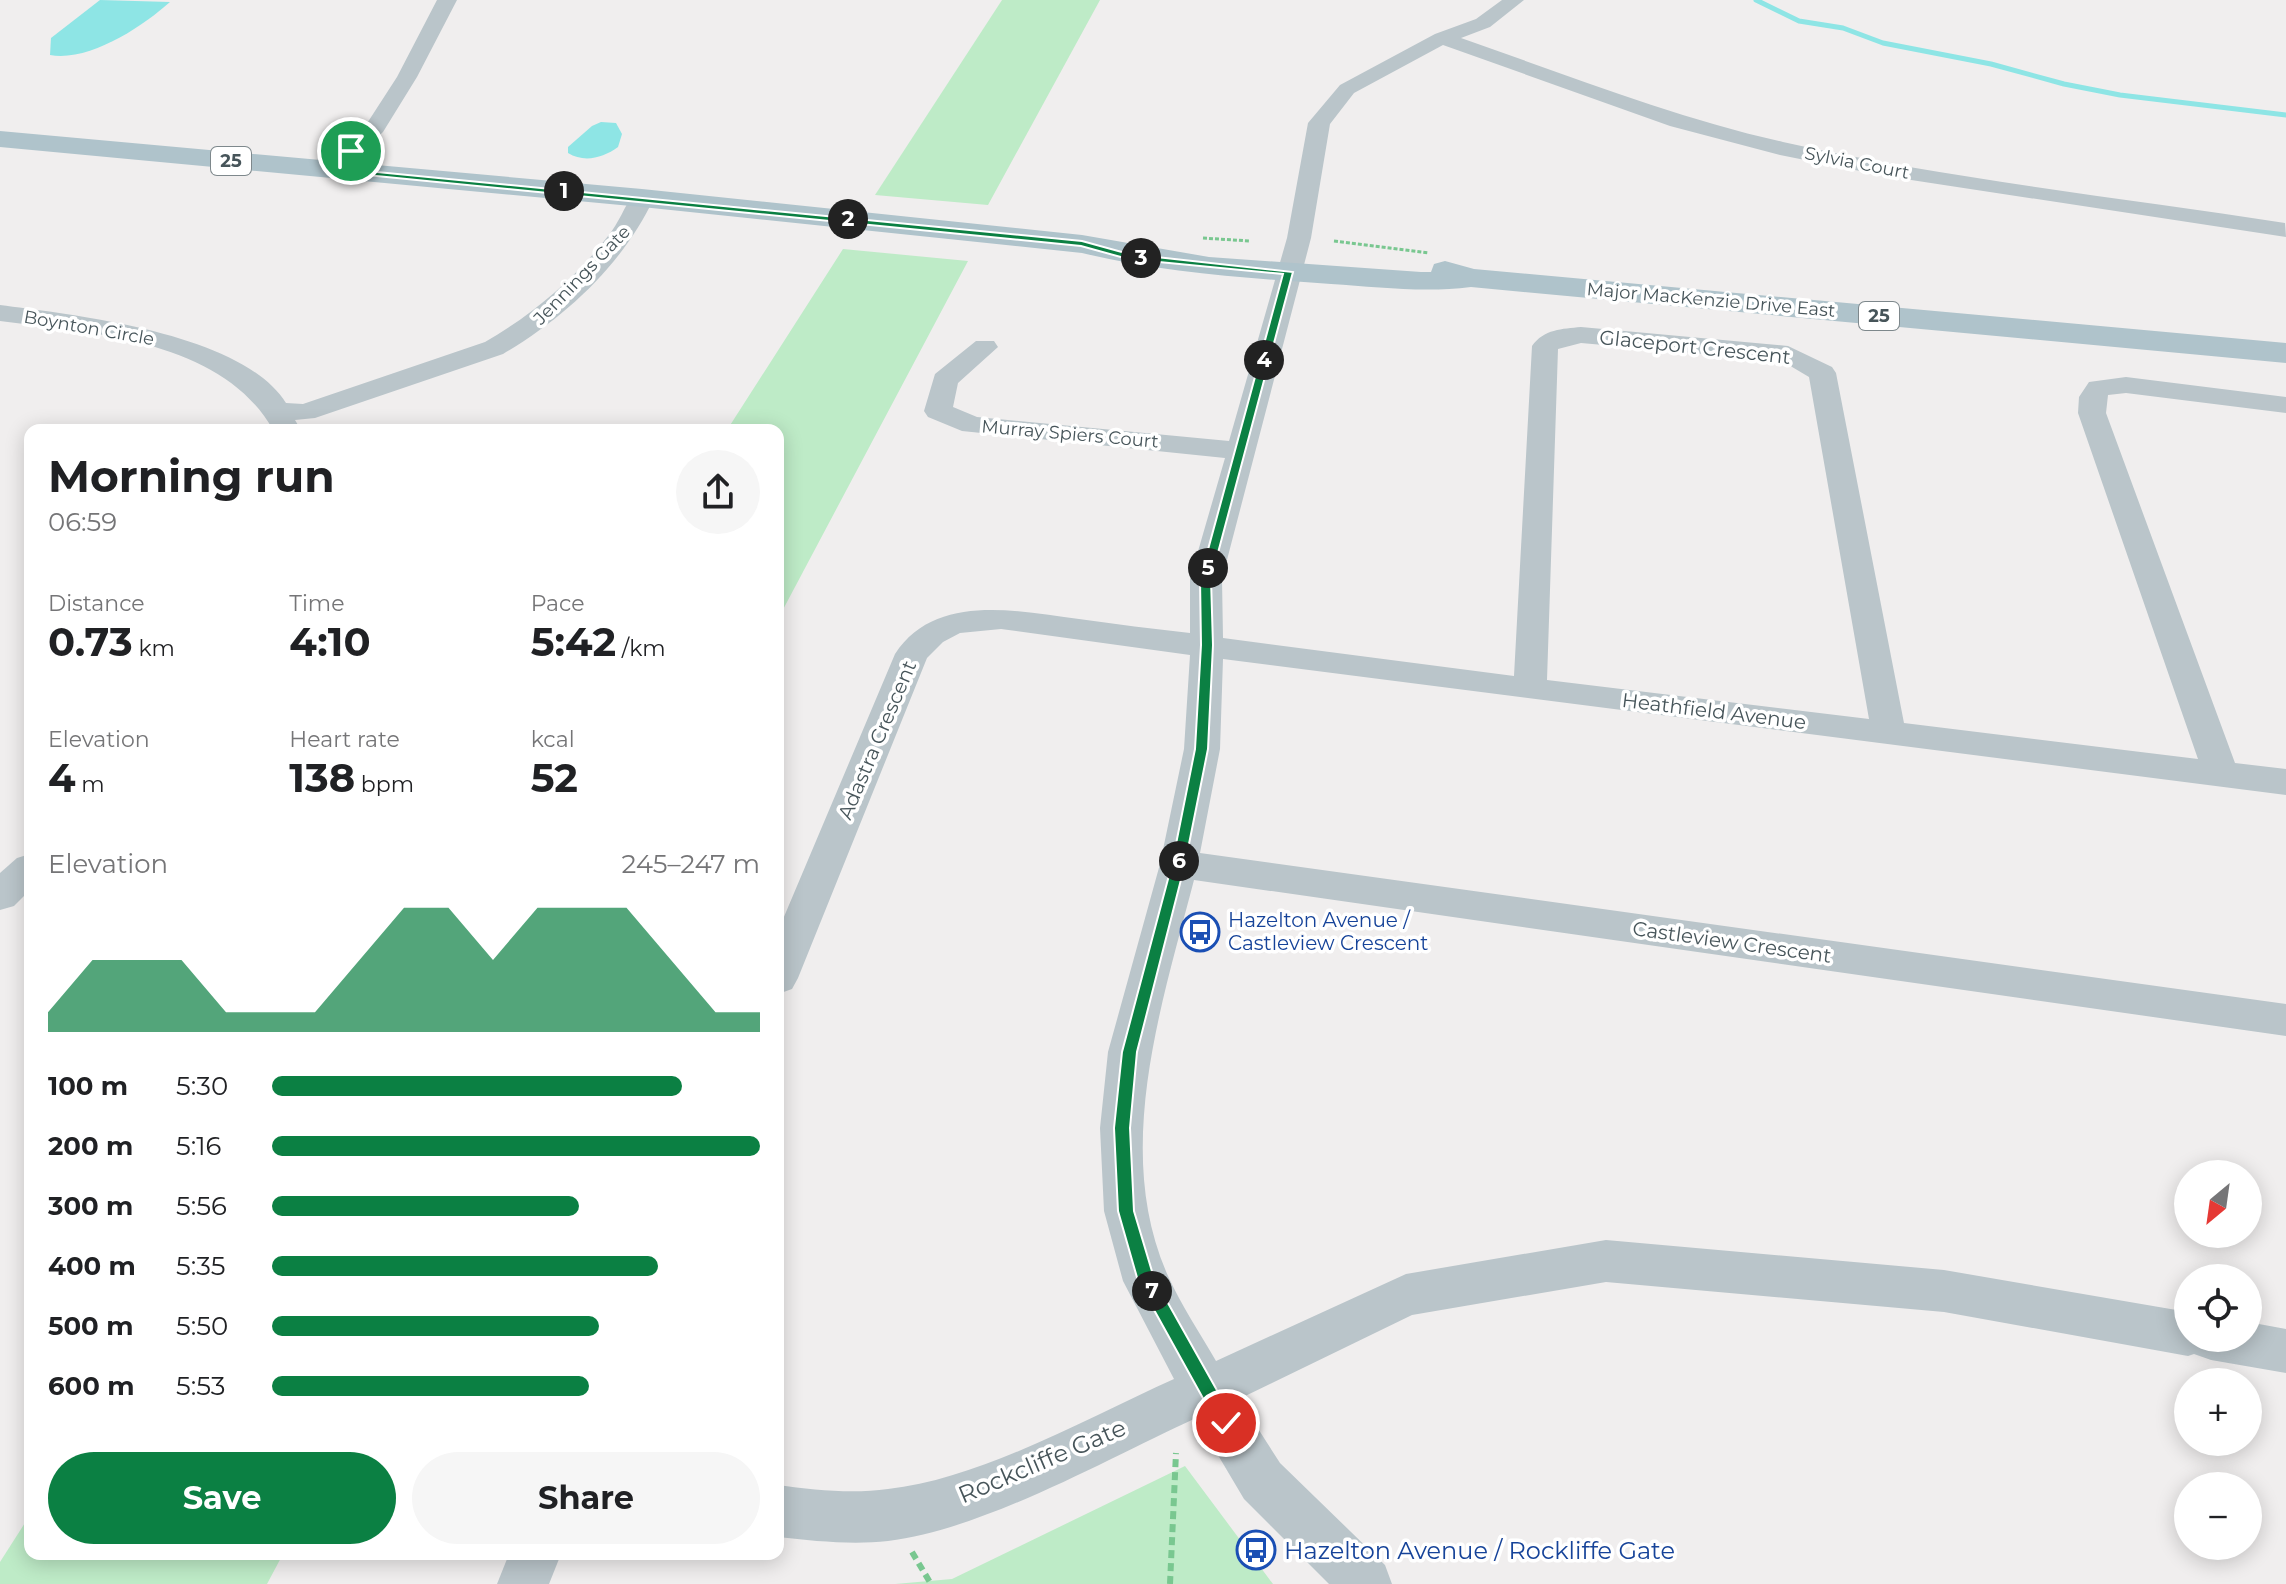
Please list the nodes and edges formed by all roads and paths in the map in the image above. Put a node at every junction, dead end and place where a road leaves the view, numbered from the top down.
1 (447, 0) edge
2 (1514, 0) edge
3 (1442, 38) junction
4 (0, 139) edge
5 (329, 170) junction
6 (642, 198) junction
7 (2285, 230) edge
8 (1292, 263) junction
9 (0, 313) edge
10 (985, 347) dead end
11 (2286, 353) edge
12 (2286, 405) edge
13 (284, 420) edge
14 (1241, 451) junction
15 (1207, 645) junction
16 (1530, 689) junction
17 (1888, 731) junction
18 (2221, 774) junction
19 (2286, 782) edge
20 (1179, 864) junction
21 (24, 874) edge
22 (0, 896) edge
23 (784, 963) edge
24 (2286, 1020) edge
25 (2174, 1332) edge
26 (2262, 1347) edge
27 (2286, 1351) edge
28 (1206, 1390) junction
29 (1176, 1453) dead end
30 (784, 1512) edge
31 (911, 1551) dead end
32 (533, 1560) edge
33 (523, 1584) edge
34 (931, 1584) edge
35 (1170, 1584) edge
36 (1366, 1584) edge

1 - 5 street
2 - 3 street
3 - 7 street, Sylvia Court
3 - 8 street
4 - 5 main road, Major MacKenzie Drive East / 25
5 - 6 main road, Major MacKenzie Drive East / 25
6 - 8 main road, Major MacKenzie Drive East / 25
6 - 13 street, Jennings Gate
8 - 11 main road, Major MacKenzie Drive East / 25
8 - 14 street
9 - 13 street, Boynton Circle
10 - 14 street, Murray Spiers Court
12 - 18 street
14 - 15 street
15 - 16 street, Heathfield Avenue
15 - 20 street
15 - 23 street, Adastra Crescent
16 - 17 street, Heathfield Avenue
16 - 17 street, Glaceport Crescent
17 - 18 street, Heathfield Avenue
18 - 19 street, Heathfield Avenue
20 - 24 street, Castleview Crescent
20 - 28 street
21 - 22 street
25 - 28 street
26 - 27 street
28 - 30 street, Rockcliffe Gate
28 - 36 street
29 - 35 path
31 - 34 path
32 - 33 street

